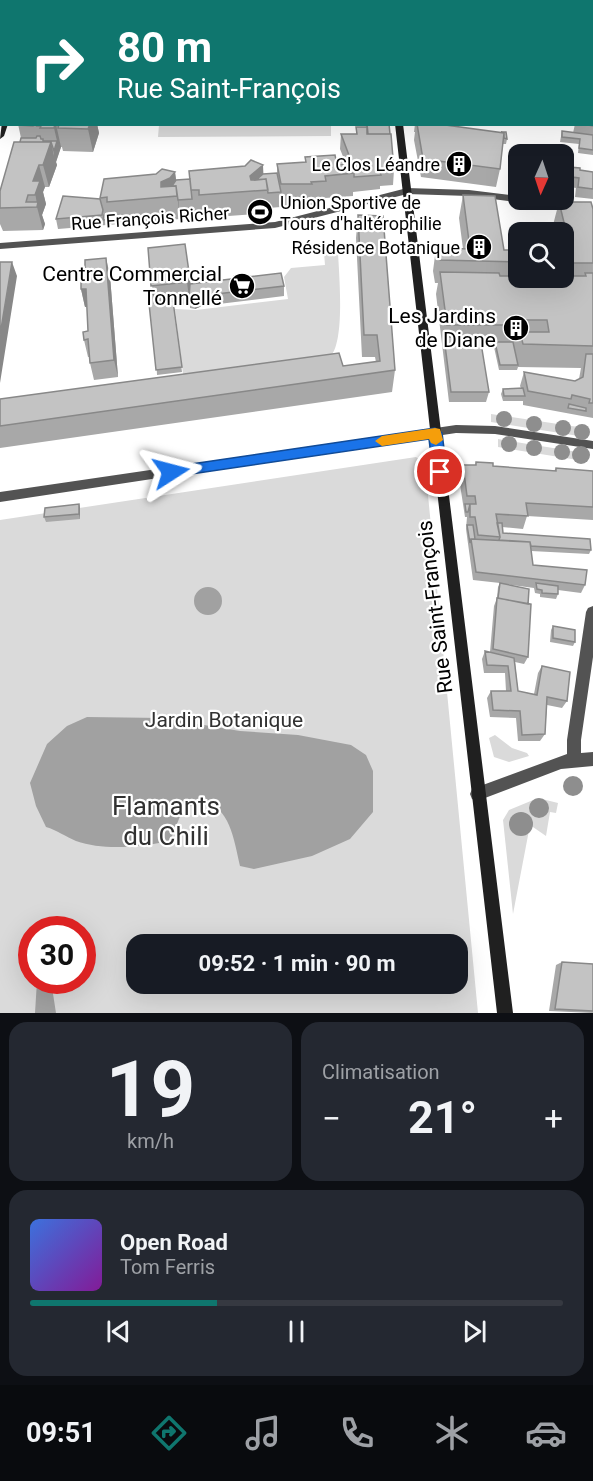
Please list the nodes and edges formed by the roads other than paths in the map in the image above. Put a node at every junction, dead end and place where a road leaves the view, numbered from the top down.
1 (399, 126) edge
2 (407, 191) junction
3 (508, 198) edge
4 (574, 206) edge
5 (593, 209) edge
6 (0, 246) edge
7 (435, 433) junction
8 (593, 445) edge
9 (0, 497) edge
10 (593, 612) edge
11 (593, 759) edge
12 (574, 760) junction
13 (477, 794) junction
14 (505, 1013) edge

1 - 2 street, Rue Saint-François
2 - 3 street, Rue François Richer
2 - 6 street, Rue François Richer
2 - 7 street, Rue Saint-François
4 - 5 street
7 - 8 street
7 - 9 street
7 - 13 street, Rue Saint-François
10 - 12 street
11 - 12 street
12 - 13 street
13 - 14 street, Rue Saint-François

